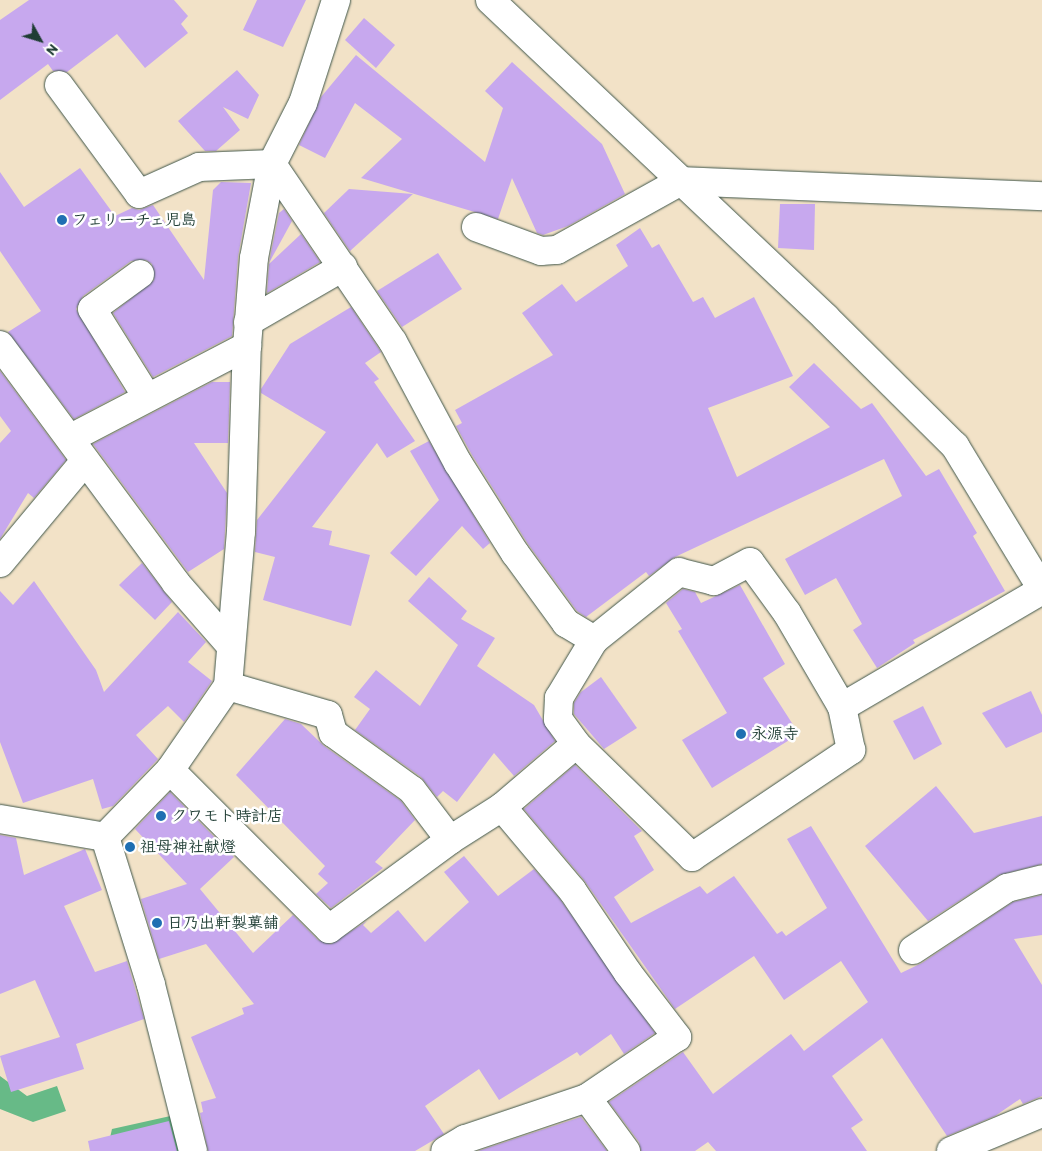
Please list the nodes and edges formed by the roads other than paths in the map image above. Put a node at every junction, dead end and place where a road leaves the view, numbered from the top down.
1 (336, 0) edge
2 (490, 0) edge
3 (60, 85) dead end
4 (272, 164) junction
5 (681, 181) junction
6 (1042, 196) edge
7 (476, 227) dead end
8 (343, 267) junction
9 (140, 274) dead end
10 (247, 334) junction
11 (0, 345) edge
12 (147, 397) junction
13 (71, 438) junction
14 (86, 461) junction
15 (0, 563) edge
16 (1042, 590) edge
17 (594, 640) junction
18 (230, 645) junction
19 (228, 686) junction
20 (842, 707) junction
21 (576, 744) junction
22 (170, 770) junction
23 (502, 807) junction
24 (2, 816) edge
25 (105, 837) junction
26 (450, 840) junction
27 (1042, 879) edge
28 (913, 950) dead end
29 (587, 1098) junction
30 (1042, 1114) edge
31 (193, 1151) edge
32 (445, 1151) edge
33 (626, 1151) edge
34 (952, 1151) edge

1 - 4 street
2 - 5 street
3 - 4 street
4 - 8 street
4 - 10 street
5 - 6 street
5 - 7 street
5 - 16 street
8 - 10 street
8 - 17 street
9 - 12 street
10 - 12 street
10 - 18 street
11 - 13 street
12 - 13 street
13 - 14 street
14 - 15 street
14 - 18 street
16 - 20 street
17 - 20 street
17 - 21 street
18 - 19 street
19 - 22 street
19 - 26 street
20 - 21 street
21 - 23 street
22 - 25 street
22 - 26 street
23 - 26 street
23 - 29 street
24 - 25 street
25 - 31 street
27 - 28 street
29 - 32 street
29 - 33 street
30 - 34 street

